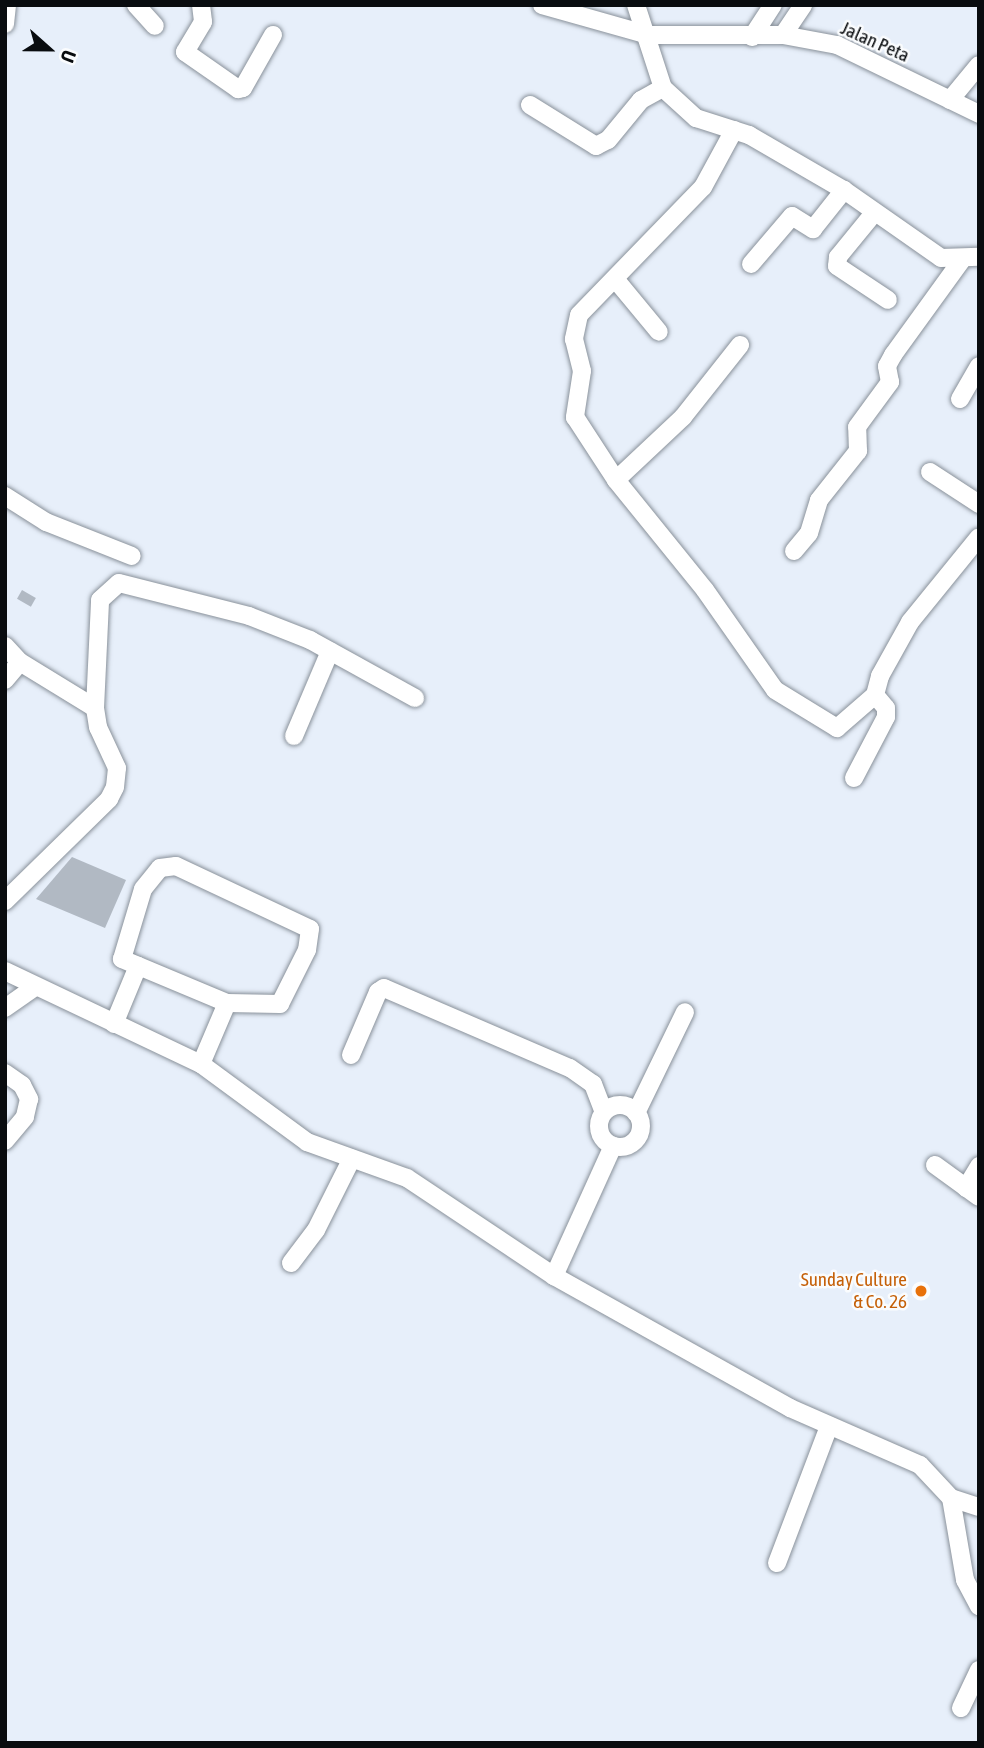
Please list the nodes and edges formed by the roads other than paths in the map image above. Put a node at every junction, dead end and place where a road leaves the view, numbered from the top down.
1 (7, 5) edge
2 (136, 5) edge
3 (201, 5) edge
4 (542, 5) edge
5 (636, 5) edge
6 (774, 5) edge
7 (803, 5) edge
8 (5, 24) edge
9 (155, 26) dead end
10 (273, 35) dead end
11 (648, 35) junction
12 (783, 35) junction
13 (752, 37) junction
14 (979, 65) edge
15 (663, 88) junction
16 (950, 100) junction
17 (530, 105) dead end
18 (979, 114) edge
19 (734, 130) junction
20 (844, 190) junction
21 (874, 213) junction
22 (970, 259) edge
23 (751, 264) dead end
24 (615, 280) junction
25 (888, 300) dead end
26 (659, 332) dead end
27 (740, 345) dead end
28 (979, 366) edge
29 (960, 399) dead end
30 (930, 472) dead end
31 (616, 480) junction
32 (10, 504) edge
33 (979, 504) edge
34 (979, 537) edge
35 (794, 551) dead end
36 (132, 556) dead end
37 (5, 646) edge
38 (330, 651) junction
39 (20, 662) junction
40 (5, 680) edge
41 (875, 695) junction
42 (415, 698) dead end
43 (95, 708) junction
44 (294, 736) dead end
45 (854, 778) dead end
46 (5, 901) edge
47 (138, 965) junction
48 (8, 978) edge
49 (34, 988) junction
50 (227, 1003) junction
51 (5, 1009) edge
52 (685, 1012) dead end
53 (114, 1024) junction
54 (351, 1055) dead end
55 (201, 1064) junction
56 (5, 1073) edge
57 (604, 1112) junction
58 (636, 1113) junction
59 (5, 1141) edge
60 (613, 1146) junction
61 (352, 1158) junction
62 (935, 1165) dead end
63 (979, 1166) edge
64 (972, 1192) edge
65 (291, 1264) dead end
66 (554, 1276) junction
67 (829, 1426) junction
68 (951, 1498) junction
69 (979, 1507) edge
70 (777, 1563) dead end
71 (979, 1606) edge
72 (979, 1670) edge
73 (961, 1709) dead end

1 - 8 street
2 - 9 street
3 - 10 street
4 - 11 street, Jalan Peta
5 - 11 street
6 - 13 street
7 - 12 street
11 - 13 street, Jalan Peta
11 - 15 street
12 - 13 street, Jalan Peta
12 - 16 street, Jalan Peta
14 - 16 street
15 - 17 street
15 - 19 street
16 - 18 street, Jalan Peta
19 - 20 street
19 - 24 street
20 - 21 street
20 - 23 street
21 - 22 street
21 - 25 street
22 - 35 street
24 - 26 street
24 - 31 street
27 - 31 street
28 - 29 street
30 - 33 street
31 - 41 street
32 - 36 street
34 - 41 street
37 - 39 street
38 - 42 street
38 - 43 street
38 - 44 street
39 - 40 street
39 - 43 street
41 - 45 street
43 - 46 street
47 - 50 street
47 - 50 street
47 - 53 street
48 - 49 street
49 - 51 street
49 - 53 street
50 - 55 street
52 - 58 street
53 - 55 street
54 - 57 street
55 - 61 street
56 - 59 street
57 - 58 street
57 - 60 street
58 - 60 street
60 - 66 street
61 - 65 street
61 - 66 street
62 - 64 street
63 - 64 street
66 - 67 street
67 - 68 street
67 - 70 street
68 - 69 street
68 - 71 street
72 - 73 street

